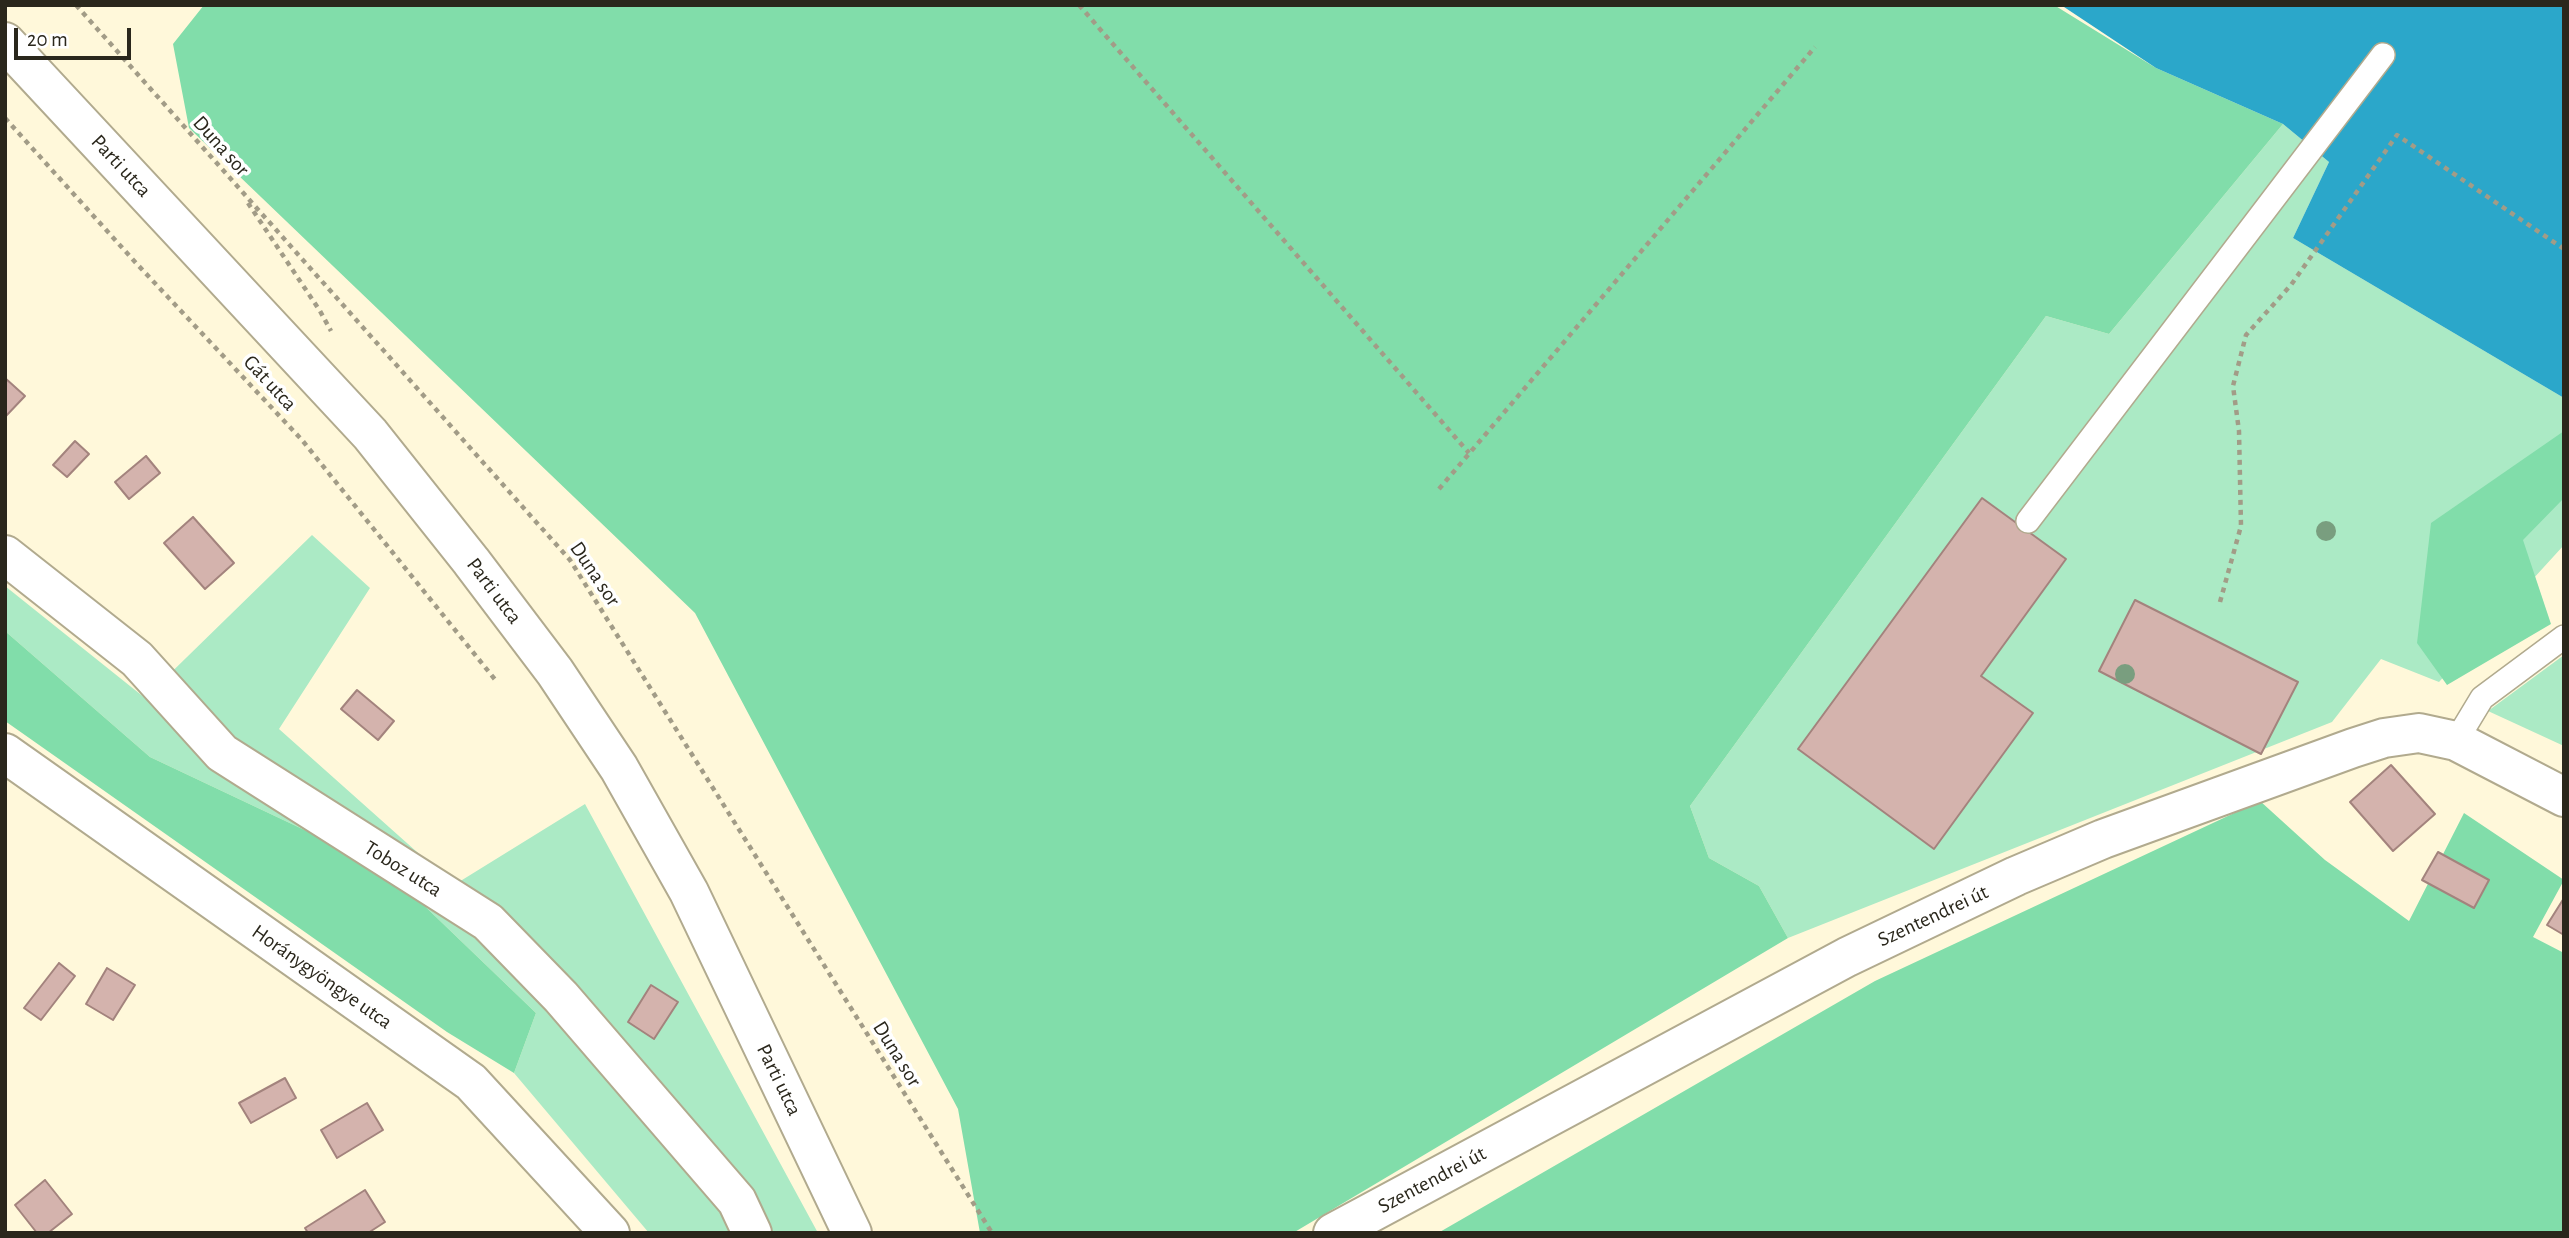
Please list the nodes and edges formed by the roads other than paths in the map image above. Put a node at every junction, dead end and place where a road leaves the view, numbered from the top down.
1 (5, 42) edge
2 (2383, 55) dead end
3 (2028, 521) dead end
4 (5, 555) edge
5 (2564, 638) edge
6 (2456, 741) junction
7 (5, 753) edge
8 (2564, 797) edge
9 (610, 1233) edge
10 (752, 1233) edge
11 (852, 1233) edge
12 (1333, 1233) edge

1 - 11 street, Parti utca
2 - 3 lane
4 - 10 street, Toboz utca
5 - 6 lane
6 - 8 street, Szentendrei út
6 - 12 street, Szentendrei út
7 - 9 street, Horánygyöngye utca

